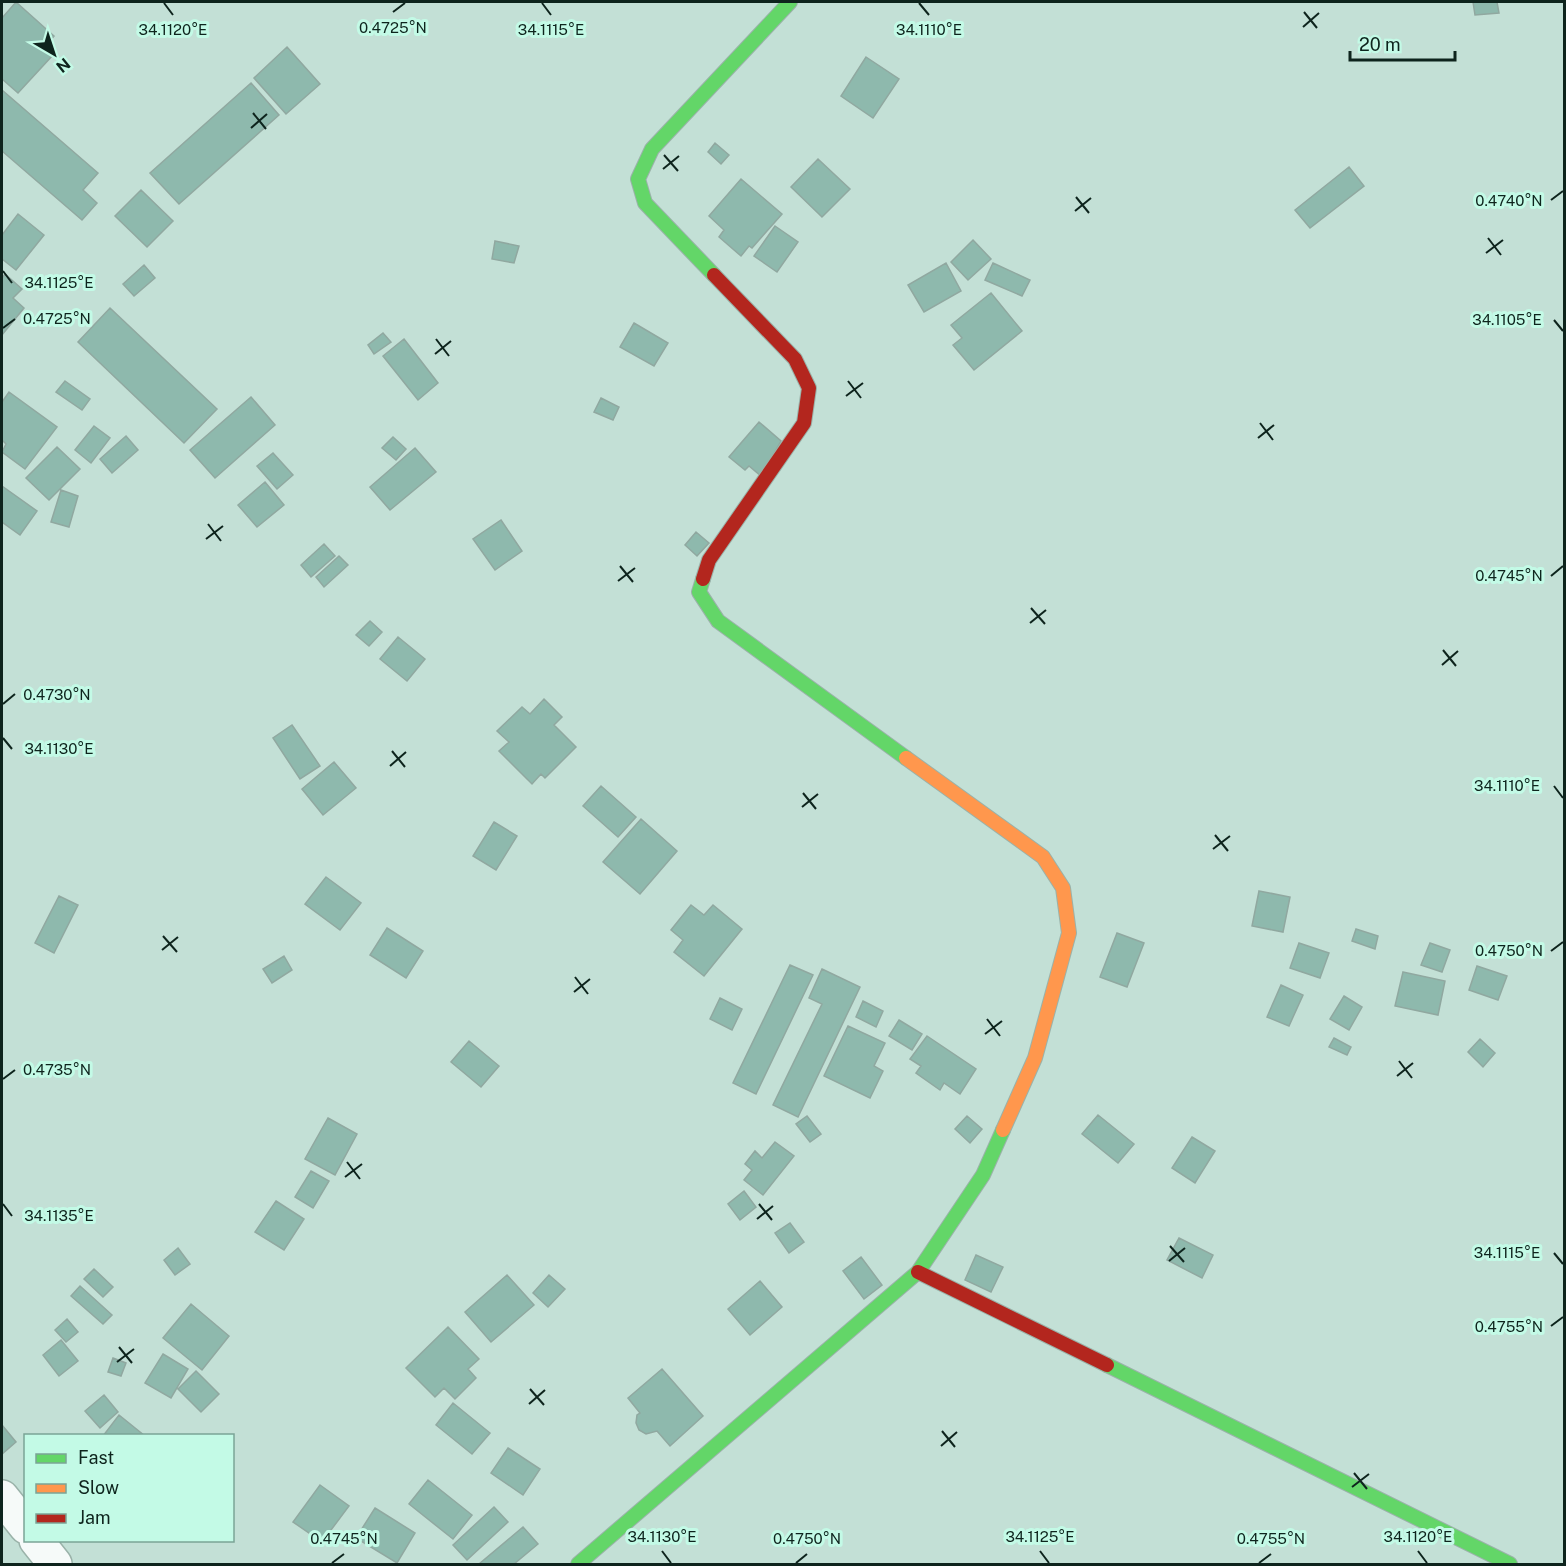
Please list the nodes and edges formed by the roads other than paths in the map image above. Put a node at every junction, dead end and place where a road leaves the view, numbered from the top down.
1 (790, 2) edge
2 (918, 1272) junction
3 (2, 1497) edge
4 (24, 1524) edge
5 (38, 1542) edge
6 (55, 1564) edge
7 (578, 1564) edge
8 (1510, 1564) edge

1 - 2 street
2 - 7 street
2 - 8 street
3 - 4 street
5 - 6 street

